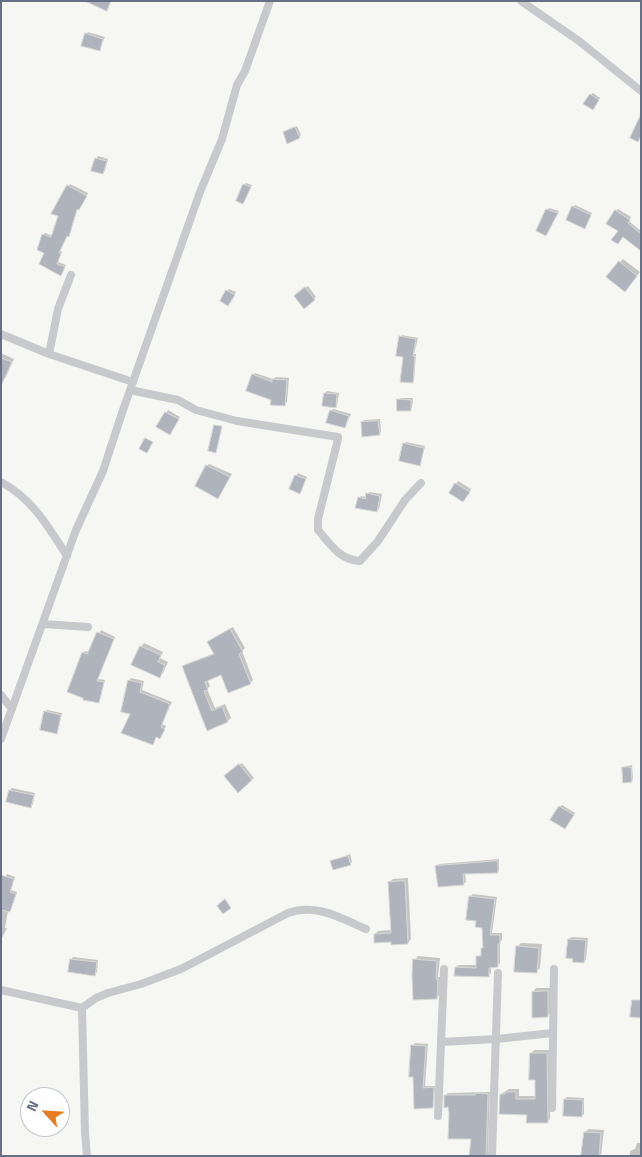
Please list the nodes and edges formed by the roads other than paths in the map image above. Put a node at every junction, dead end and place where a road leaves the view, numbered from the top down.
1 (270, 1) edge
2 (521, 1) edge
3 (641, 92) edge
4 (71, 275) dead end
5 (1, 334) edge
6 (49, 354) junction
7 (132, 386) junction
8 (1, 482) edge
9 (421, 483) dead end
10 (67, 556) junction
11 (43, 624) junction
12 (88, 627) dead end
13 (1, 695) edge
14 (12, 709) junction
15 (1, 739) edge
16 (366, 929) dead end
17 (444, 969) dead end
18 (554, 969) dead end
19 (498, 973) dead end
20 (1, 990) edge
21 (82, 1008) junction
22 (553, 1033) junction
23 (496, 1039) junction
24 (441, 1042) junction
25 (552, 1108) dead end
26 (438, 1116) dead end
27 (87, 1156) edge
28 (492, 1156) edge

1 - 7 street
2 - 3 street
4 - 6 street
5 - 6 street
6 - 7 street
7 - 9 street
7 - 10 street
8 - 10 street
10 - 11 street
11 - 12 street
11 - 14 street
13 - 14 street
14 - 15 street
16 - 21 street
17 - 24 street
18 - 22 street
19 - 23 street
20 - 21 street
21 - 27 street
22 - 23 street
22 - 25 street
23 - 24 street
23 - 28 street
24 - 26 street

